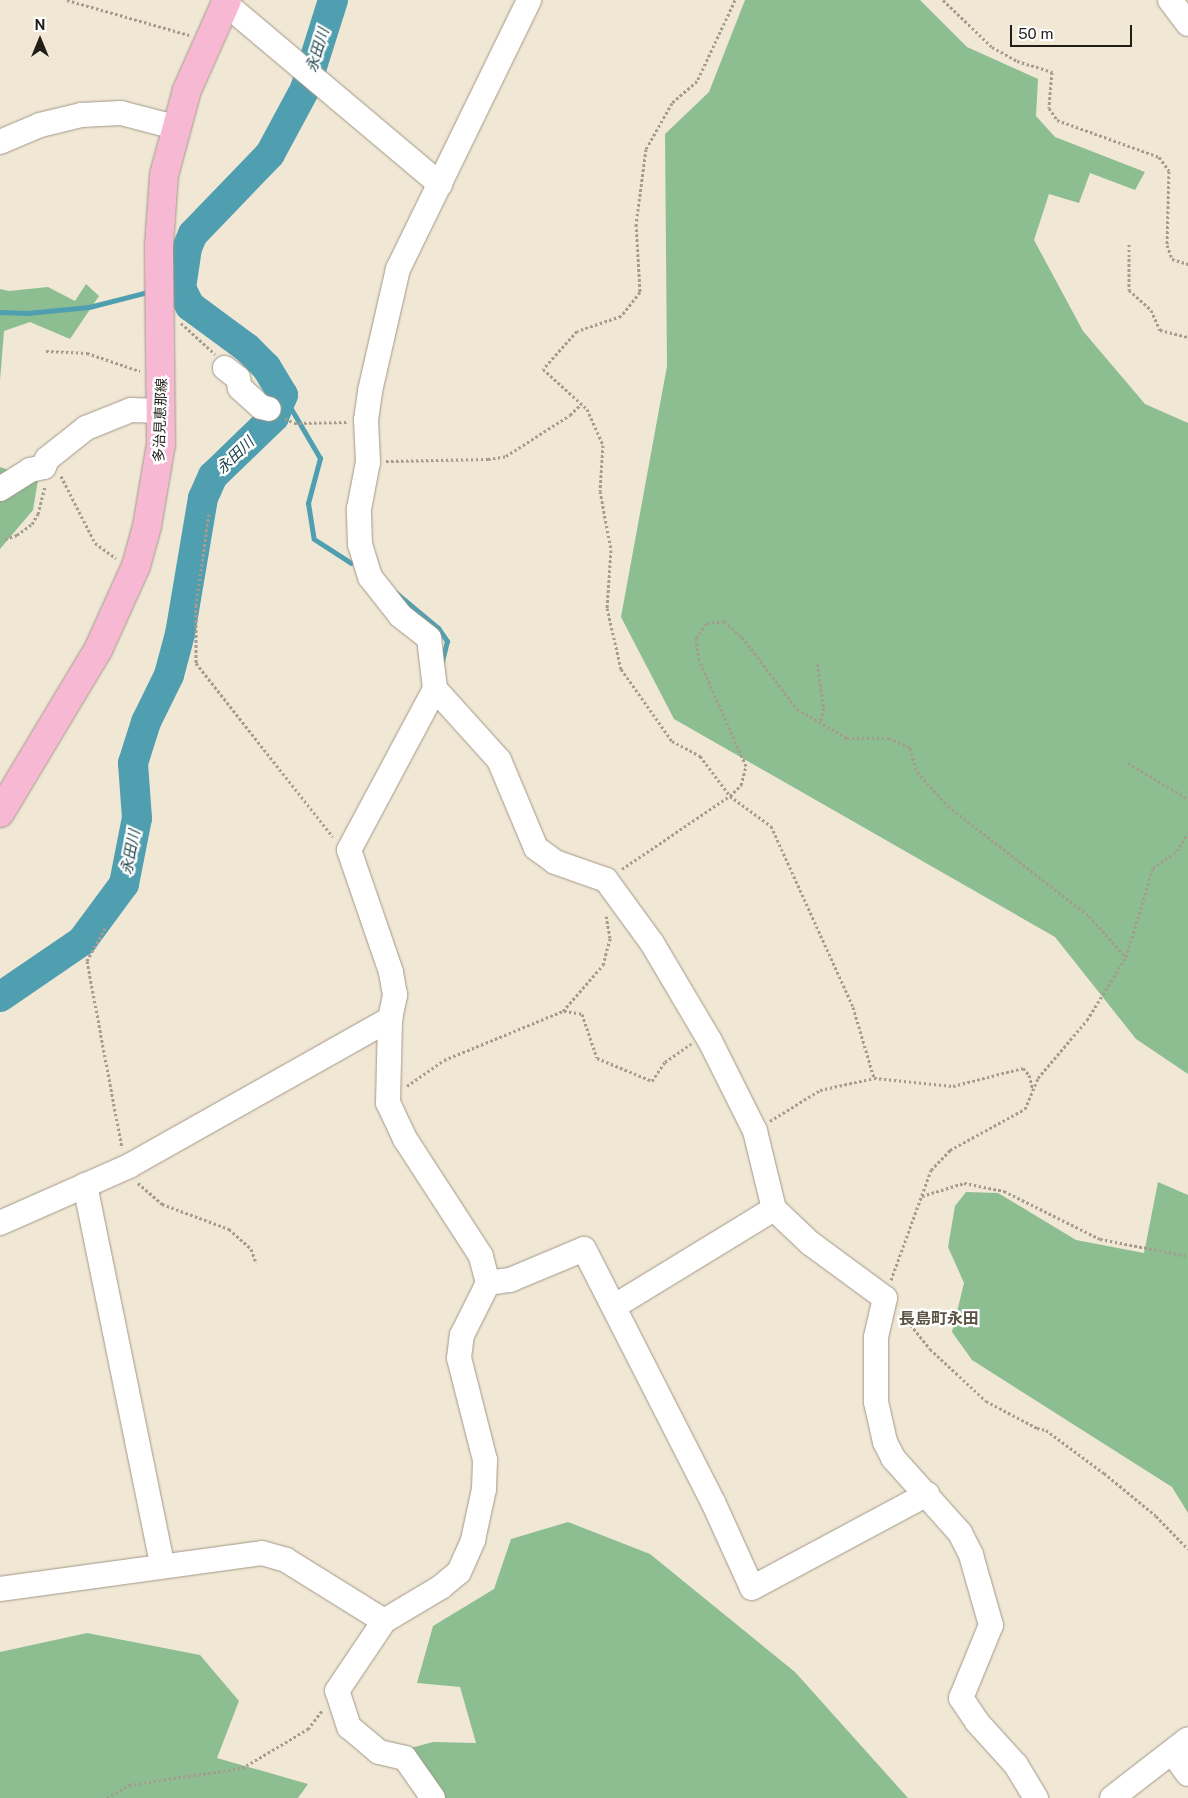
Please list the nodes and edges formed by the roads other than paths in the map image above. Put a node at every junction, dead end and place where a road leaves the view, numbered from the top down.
1 (529, 0) edge
2 (1170, 0) edge
3 (226, 2) edge
4 (1188, 24) edge
5 (176, 127) junction
6 (0, 142) edge
7 (440, 184) junction
8 (225, 368) road end
9 (161, 411) junction
10 (277, 413) road end
11 (0, 489) edge
12 (436, 689) junction
13 (0, 813) edge
14 (390, 1019) junction
15 (85, 1185) junction
16 (774, 1209) junction
17 (0, 1223) edge
18 (488, 1282) junction
19 (614, 1306) junction
20 (927, 1494) junction
21 (162, 1565) junction
22 (0, 1589) edge
23 (384, 1621) junction
24 (1180, 1746) edge
25 (1188, 1774) edge
26 (433, 1798) edge
27 (1036, 1798) edge
28 (1112, 1798) edge

1 - 7 street
2 - 4 street
3 - 5 main road, 多治見恵那線
3 - 7 street
5 - 6 street
5 - 9 main road, 多治見恵那線
7 - 12 street
8 - 10 street
9 - 11 street
9 - 13 main road, 多治見恵那線
12 - 14 street
12 - 16 street
14 - 15 street
14 - 18 street
15 - 17 street
15 - 21 street
16 - 19 street
16 - 20 street
18 - 19 street
18 - 23 street
19 - 20 street
20 - 27 street
21 - 22 street
21 - 23 street
23 - 26 street
24 - 25 street
24 - 28 street

